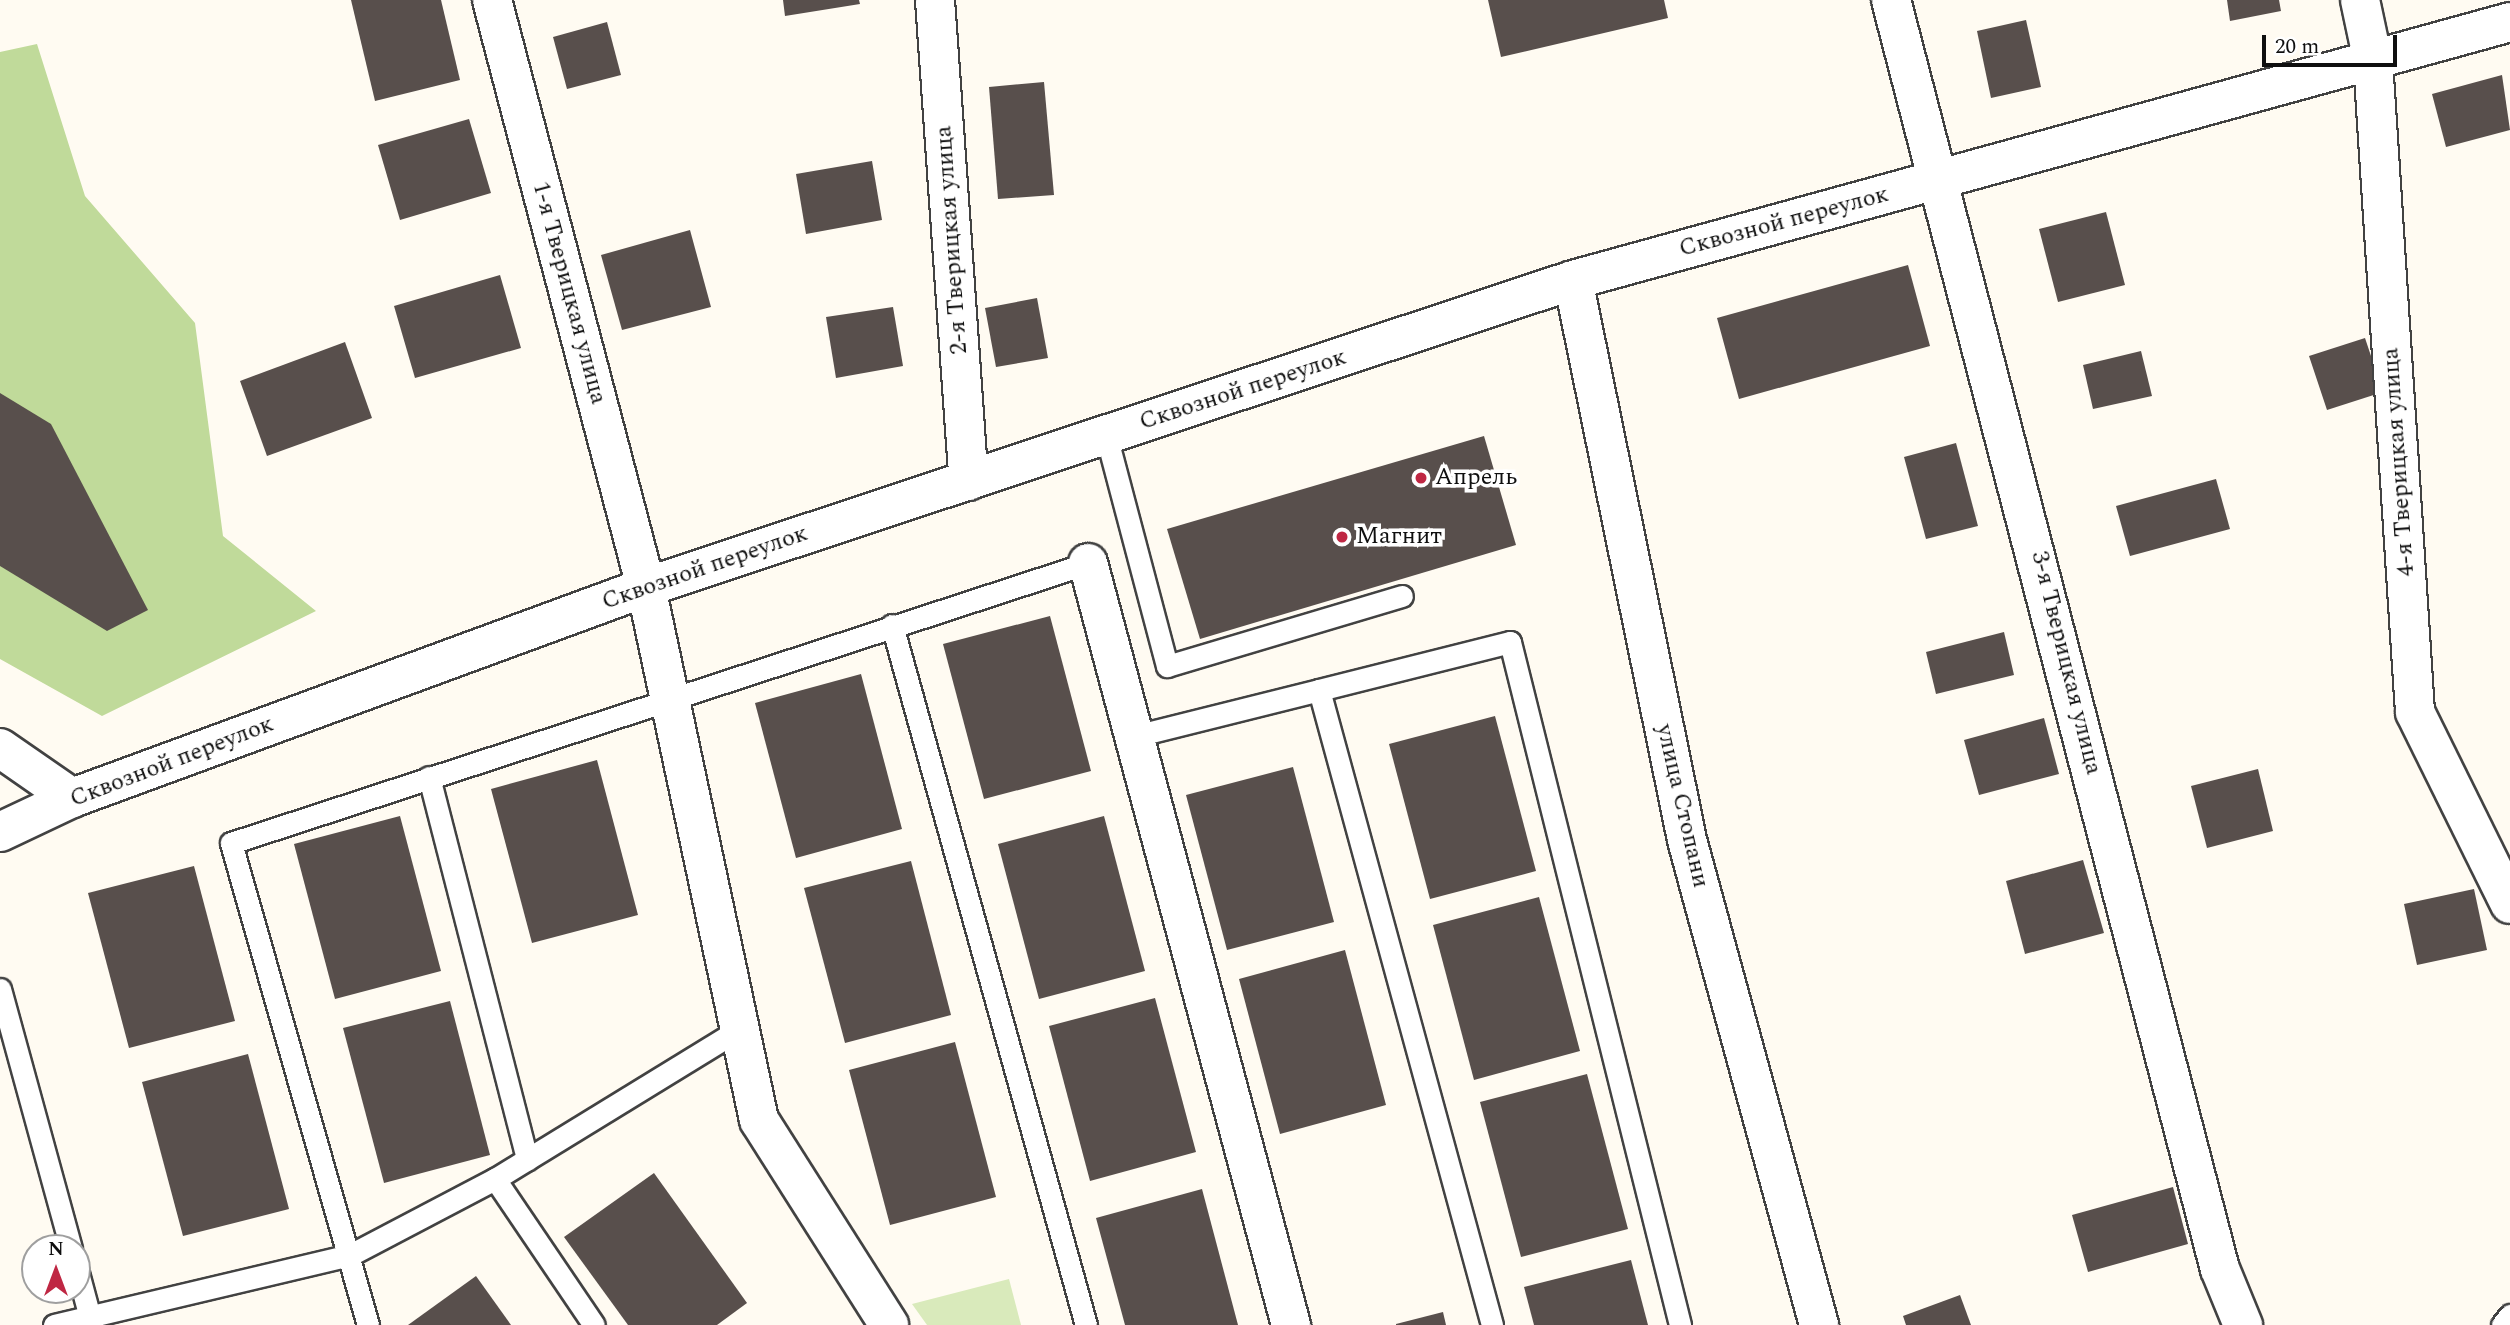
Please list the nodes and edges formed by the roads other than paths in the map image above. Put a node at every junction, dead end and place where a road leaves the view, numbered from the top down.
1 (492, 0) edge
2 (935, 0) edge
3 (1891, 0) edge
4 (2360, 0) edge
5 (2510, 22) edge
6 (2373, 61) junction
7 (1942, 178) junction
8 (1573, 280) junction
9 (1106, 435) junction
10 (969, 481) junction
11 (1088, 563) joint
12 (646, 587) junction
13 (1402, 596) dead end
14 (892, 625) junction
15 (1319, 690) junction
16 (669, 696) junction
17 (1135, 736) junction
18 (0, 748) edge
19 (429, 777) junction
20 (72, 798) junction
21 (0, 832) edge
22 (2510, 904) edge
23 (0, 989) edge
24 (740, 1029) junction
25 (527, 1160) junction
26 (495, 1180) junction
27 (67, 1234) edge
28 (350, 1255) junction
29 (2510, 1315) edge
30 (91, 1319) edge
31 (54, 1325) edge
32 (368, 1325) edge
33 (594, 1325) edge
34 (889, 1325) edge
35 (1086, 1325) edge
36 (1291, 1325) edge
37 (1492, 1325) edge
38 (1680, 1325) edge
39 (1819, 1325) edge
40 (2244, 1325) edge
41 (2502, 1325) edge

1 - 12 street, 1-я Тверицкая улица
2 - 10 street, 2-я Тверицкая улица
3 - 7 street, 3-я Тверицкая улица
4 - 6 street, 4-я Тверицкая улица
5 - 6 street, Сквозной переулок
6 - 7 street, Сквозной переулок
6 - 22 street, 4-я Тверицкая улица
7 - 8 street, Сквозной переулок
7 - 40 street, 3-я Тверицкая улица
8 - 9 street, Сквозной переулок
8 - 39 street, улица Стопани
9 - 10 street, Сквозной переулок
9 - 13 lane
10 - 12 street, Сквозной переулок
11 - 14 lane
11 - 17 street
12 - 16 street, 1-я Тверицкая улица
12 - 20 street, Сквозной переулок
14 - 16 lane
14 - 35 lane
15 - 17 lane
15 - 37 lane
15 - 38 lane
16 - 19 lane
16 - 24 street, 1-я Тверицкая улица
17 - 36 street
18 - 20 street
19 - 25 lane
19 - 28 lane
20 - 21 street, Сквозной переулок
23 - 27 lane
24 - 25 lane
24 - 34 street, 1-я Тверицкая улица
25 - 26 lane
26 - 28 lane
26 - 33 lane
28 - 30 lane
28 - 32 lane
29 - 41 lane
30 - 31 lane

